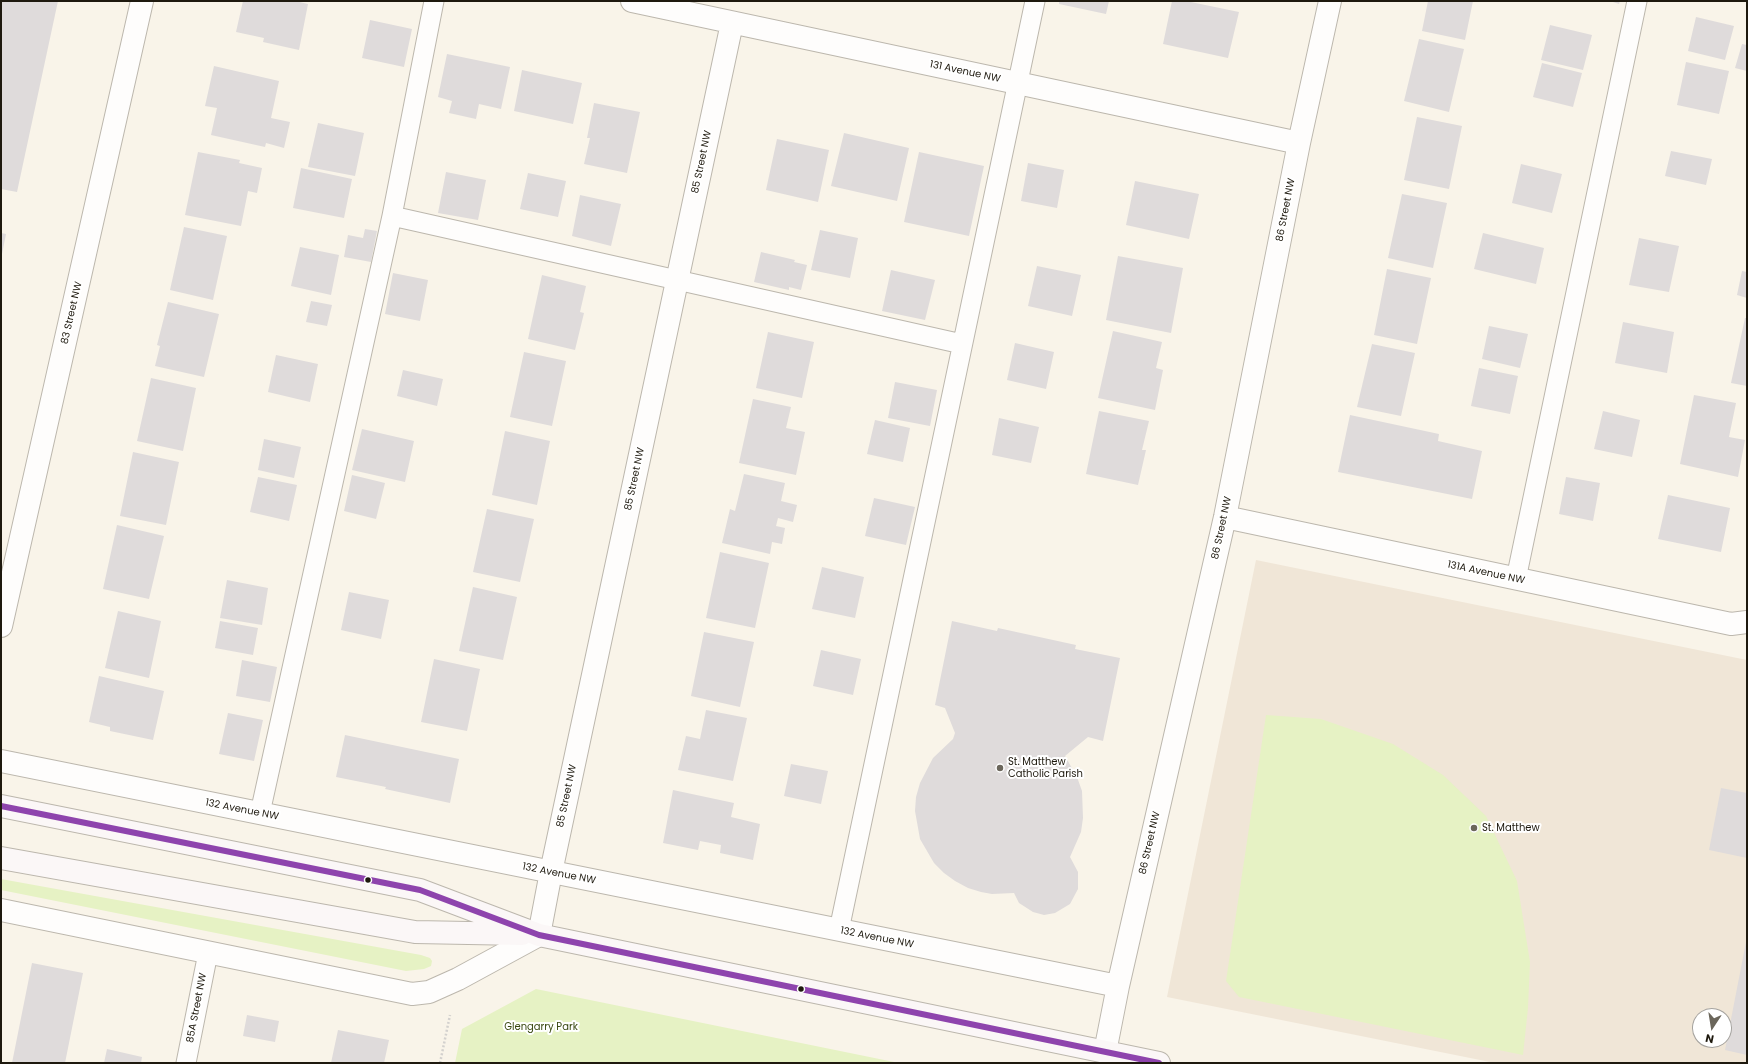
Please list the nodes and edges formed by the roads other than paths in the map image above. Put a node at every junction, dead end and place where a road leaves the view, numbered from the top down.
1 (142, 1) edge
2 (434, 1) edge
3 (632, 1) edge
4 (1035, 1) edge
5 (1330, 1) edge
6 (1637, 1) edge
7 (732, 23) junction
8 (1017, 83) junction
9 (1299, 143) junction
10 (392, 216) junction
11 (677, 280) junction
12 (962, 344) junction
13 (1225, 517) junction
14 (1516, 579) junction
15 (1747, 622) edge
16 (1, 626) edge
17 (1, 761) edge
18 (1, 806) edge
19 (260, 813) junction
20 (1, 858) edge
21 (551, 872) junction
22 (1, 910) edge
23 (839, 930) junction
24 (539, 935) junction
25 (208, 952) junction
26 (1118, 986) junction
27 (1105, 1052) junction
28 (186, 1063) edge
29 (1159, 1063) edge

1 - 16 street, 83 Street NW
2 - 10 lane
3 - 7 street, 131 Avenue NW
4 - 8 lane
5 - 9 street, 86 Street NW
6 - 14 lane
7 - 8 street, 131 Avenue NW
7 - 11 street, 85 Street NW
8 - 9 street, 131 Avenue NW
8 - 12 lane
9 - 13 street, 86 Street NW
10 - 11 lane
10 - 19 lane
11 - 12 lane
11 - 21 street, 85 Street NW
12 - 23 lane
13 - 14 street, 131A Avenue NW
13 - 26 street, 86 Street NW
14 - 15 street, 131A Avenue NW
17 - 19 street, 132 Avenue NW
18 - 24 street
19 - 21 street, 132 Avenue NW
20 - 24 street
21 - 23 street, 132 Avenue NW
21 - 24 street, 85 Street NW
22 - 25 street
23 - 26 street, 132 Avenue NW
24 - 25 street
24 - 27 street
25 - 28 lane, 85A Street NW
26 - 27 street, 86 Street NW
27 - 29 street

